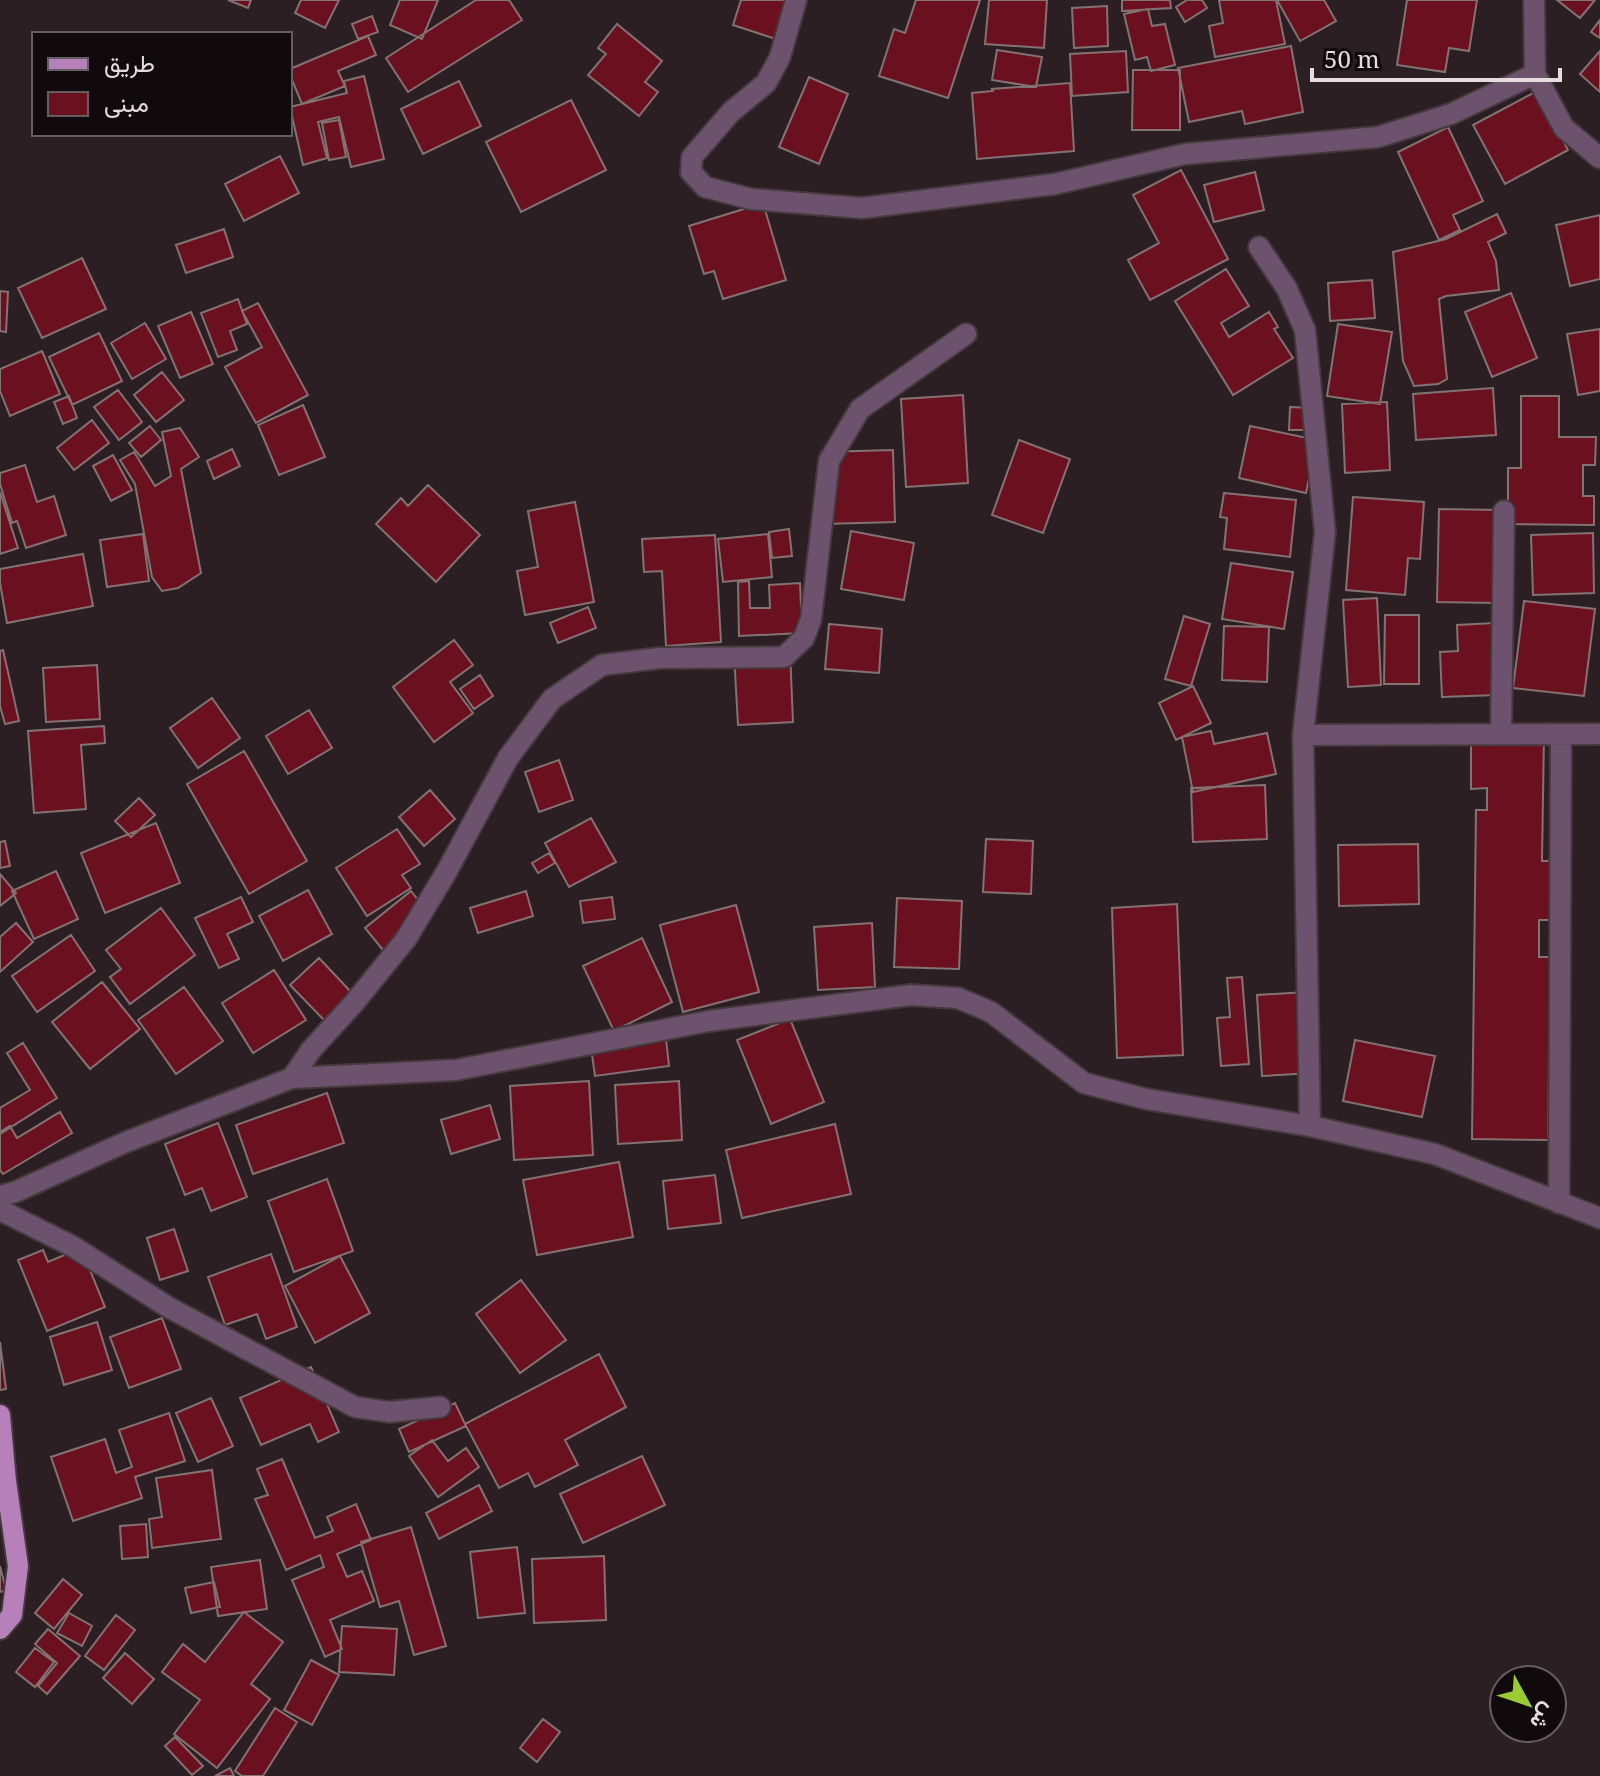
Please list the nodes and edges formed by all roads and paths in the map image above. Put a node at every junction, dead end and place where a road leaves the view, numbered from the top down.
1 (796, 0) edge
2 (1534, 0) edge
3 (1535, 74) junction
4 (1600, 158) edge
5 (1259, 247) dead end
6 (966, 334) dead end
7 (1504, 511) dead end
8 (1501, 734) junction
9 (1561, 734) junction
10 (1600, 734) edge
11 (1303, 735) junction
12 (292, 1078) junction
13 (1310, 1126) junction
14 (0, 1196) edge
15 (1559, 1203) junction
16 (0, 1210) edge
17 (1600, 1218) edge
18 (440, 1407) dead end
19 (0, 1415) edge
20 (0, 1629) edge

1 - 3 street
2 - 3 street
3 - 4 street
5 - 11 street
6 - 12 street
7 - 8 street
8 - 9 street
8 - 11 street
9 - 10 street
9 - 15 street
11 - 13 street
12 - 13 street
12 - 14 street
13 - 15 street
15 - 17 street
16 - 18 street
19 - 20 main road

